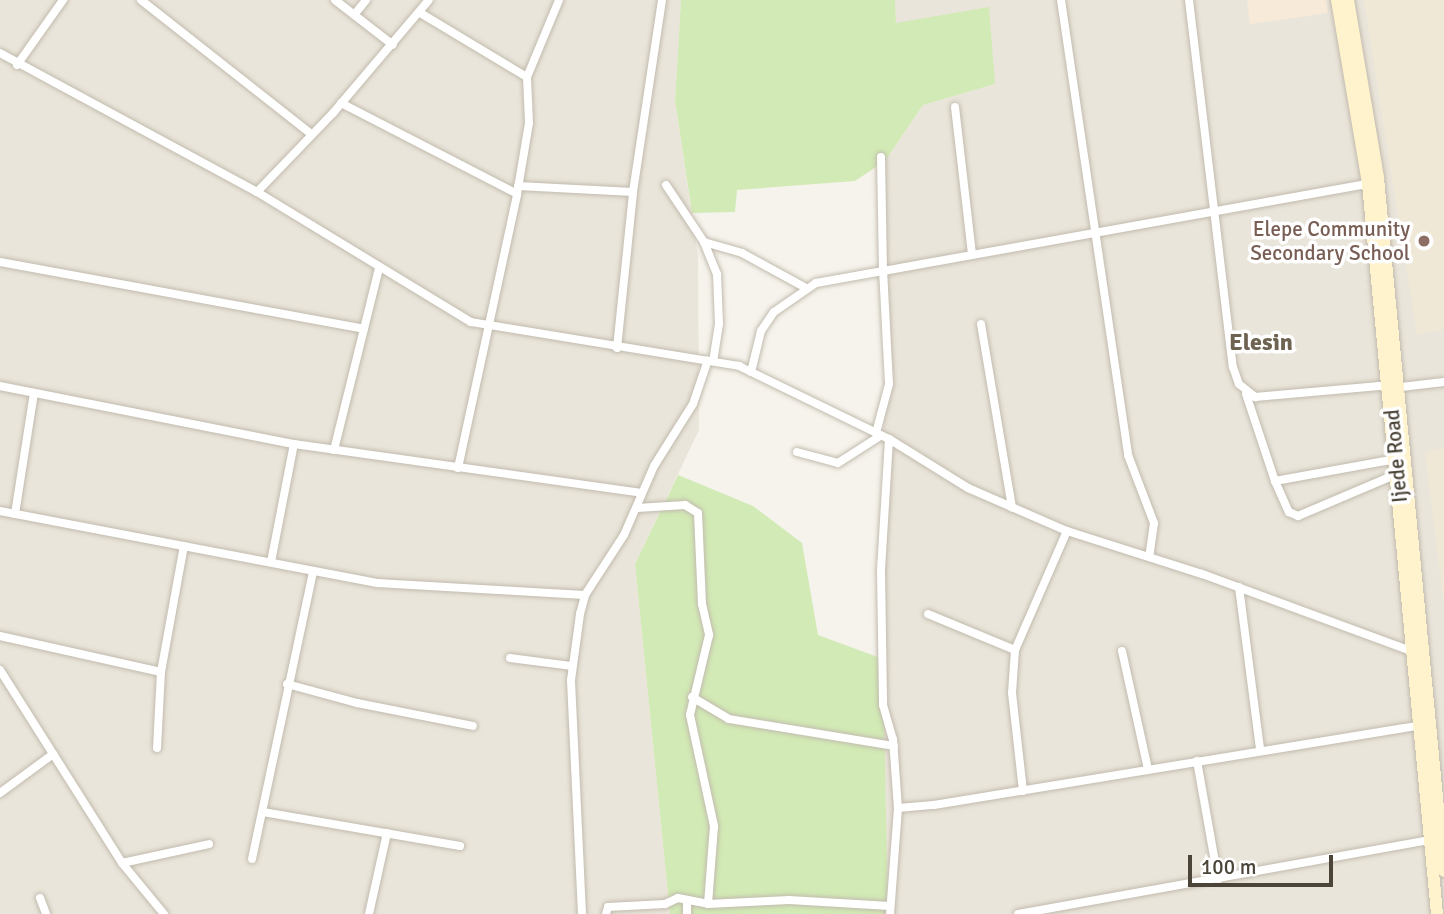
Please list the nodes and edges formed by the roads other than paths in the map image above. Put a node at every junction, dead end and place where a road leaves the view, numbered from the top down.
1 (63, 0) edge
2 (141, 0) edge
3 (335, 0) edge
4 (366, 0) edge
5 (429, 0) edge
6 (559, 0) edge
7 (662, 0) edge
8 (1061, 0) edge
9 (1188, 0) edge
10 (1338, 0) edge
11 (1348, 0) edge
12 (422, 14) junction
13 (354, 15) junction
14 (393, 45) junction
15 (0, 53) edge
16 (17, 65) junction
17 (527, 77) junction
18 (341, 103) junction
19 (1362, 105) junction
20 (955, 107) dead end
21 (311, 134) junction
22 (881, 157) dead end
23 (1368, 184) junction
24 (666, 186) dead end
25 (517, 190) junction
26 (257, 192) junction
27 (634, 192) junction
28 (1214, 211) junction
29 (1093, 235) junction
30 (704, 242) junction
31 (972, 254) junction
32 (0, 262) edge
33 (379, 268) junction
34 (883, 271) junction
35 (806, 288) junction
36 (981, 324) dead end
37 (487, 327) junction
38 (364, 329) junction
39 (617, 348) junction
40 (711, 361) junction
41 (751, 372) junction
42 (1444, 382) edge
43 (0, 386) edge
44 (1395, 386) junction
45 (34, 393) junction
46 (1246, 394) junction
47 (881, 436) junction
48 (294, 444) junction
49 (334, 450) junction
50 (797, 452) dead end
51 (1396, 459) junction
52 (458, 468) junction
53 (1396, 474) junction
54 (1275, 481) junction
55 (642, 493) junction
56 (1012, 507) junction
57 (637, 508) junction
58 (0, 511) edge
59 (15, 514) junction
60 (1068, 531) junction
61 (184, 546) junction
62 (1149, 557) junction
63 (271, 562) junction
64 (313, 571) junction
65 (1239, 587) junction
66 (585, 596) junction
67 (928, 614) dead end
68 (0, 636) edge
69 (1015, 650) junction
70 (1122, 651) dead end
71 (1414, 652) junction
72 (510, 658) dead end
73 (572, 666) junction
74 (0, 670) edge
75 (161, 672) junction
76 (288, 684) junction
77 (692, 697) junction
78 (1420, 725) junction
79 (473, 726) dead end
80 (1438, 740) edge
81 (894, 746) junction
82 (157, 748) dead end
83 (1260, 748) junction
84 (53, 754) junction
85 (1197, 761) junction
86 (1148, 769) junction
87 (1023, 790) junction
88 (0, 793) edge
89 (898, 807) junction
90 (263, 811) junction
91 (387, 833) junction
92 (1430, 840) junction
93 (209, 844) dead end
94 (460, 846) dead end
95 (253, 859) dead end
96 (1444, 861) edge
97 (122, 863) junction
98 (1444, 871) edge
99 (1217, 879) junction
100 (40, 898) dead end
101 (687, 901) junction
102 (708, 904) junction
103 (1080, 904) junction
104 (890, 910) edge
105 (46, 914) edge
106 (164, 914) edge
107 (369, 914) edge
108 (582, 914) edge
109 (606, 914) edge
110 (687, 914) edge
111 (1018, 914) edge
112 (1082, 914) edge
113 (1437, 914) edge

1 - 16 street
2 - 21 street
3 - 13 street
4 - 13 street
5 - 12 street
6 - 17 street
7 - 27 street
8 - 29 street
9 - 28 street
10 - 19 main road, Ijede Road
11 - 19 main road, Ijede Road
12 - 14 street
12 - 17 street
13 - 14 street
14 - 18 street
15 - 16 street
16 - 26 street
17 - 25 street
18 - 21 street
18 - 25 street
19 - 23 main road, Ijede Road
19 - 44 main road, Ijede Road
20 - 31 street
21 - 26 street
22 - 34 street
23 - 28 street
23 - 44 main road, Ijede Road
24 - 30 street
25 - 27 street
25 - 37 street
26 - 33 street
27 - 39 street
28 - 29 street
28 - 46 street
29 - 31 street
29 - 62 street
30 - 35 street
30 - 40 street
31 - 34 street
32 - 38 street
33 - 37 street
33 - 38 street
34 - 35 street
34 - 47 street
35 - 41 street
36 - 56 street
37 - 39 street
37 - 52 street
38 - 49 street
39 - 40 street
40 - 41 street
40 - 55 street
41 - 47 street
42 - 44 street
43 - 45 street
44 - 46 street
44 - 51 main road, Ijede Road
44 - 80 main road, Ijede Road
45 - 48 street
45 - 59 street
46 - 54 street
47 - 50 street
47 - 56 street
47 - 81 street
48 - 49 street
48 - 63 street
49 - 52 street
51 - 53 main road, Ijede Road
51 - 54 street
52 - 55 street
53 - 54 street
53 - 71 main road, Ijede Road
55 - 57 street
56 - 60 street
57 - 66 street
57 - 77 street
58 - 59 street
59 - 61 street
60 - 62 street
60 - 69 street
61 - 63 street
61 - 75 street
62 - 65 street
63 - 64 street
64 - 66 street
64 - 76 street
65 - 71 street
65 - 83 street
66 - 73 street
67 - 69 street
68 - 75 street
69 - 87 street
70 - 86 street
71 - 78 main road, Ijede Road
72 - 73 street
73 - 108 street
74 - 84 street
75 - 82 street
76 - 79 street
76 - 90 street
77 - 81 street
77 - 102 street
78 - 83 street
78 - 92 main road, Ijede Road
80 - 96 main road, Ijede Road
81 - 89 street
83 - 85 street
84 - 88 street
84 - 97 street
85 - 86 street
85 - 99 street
86 - 87 street
87 - 89 street
89 - 104 street
90 - 91 street
90 - 95 street
91 - 94 street
91 - 107 street
92 - 99 street
92 - 113 main road, Ijede Road
93 - 97 street
96 - 98 main road, Ijede Road
97 - 106 street
99 - 103 street
100 - 105 street
101 - 102 street
101 - 109 street
101 - 110 street
102 - 104 street
103 - 111 street
103 - 112 street

